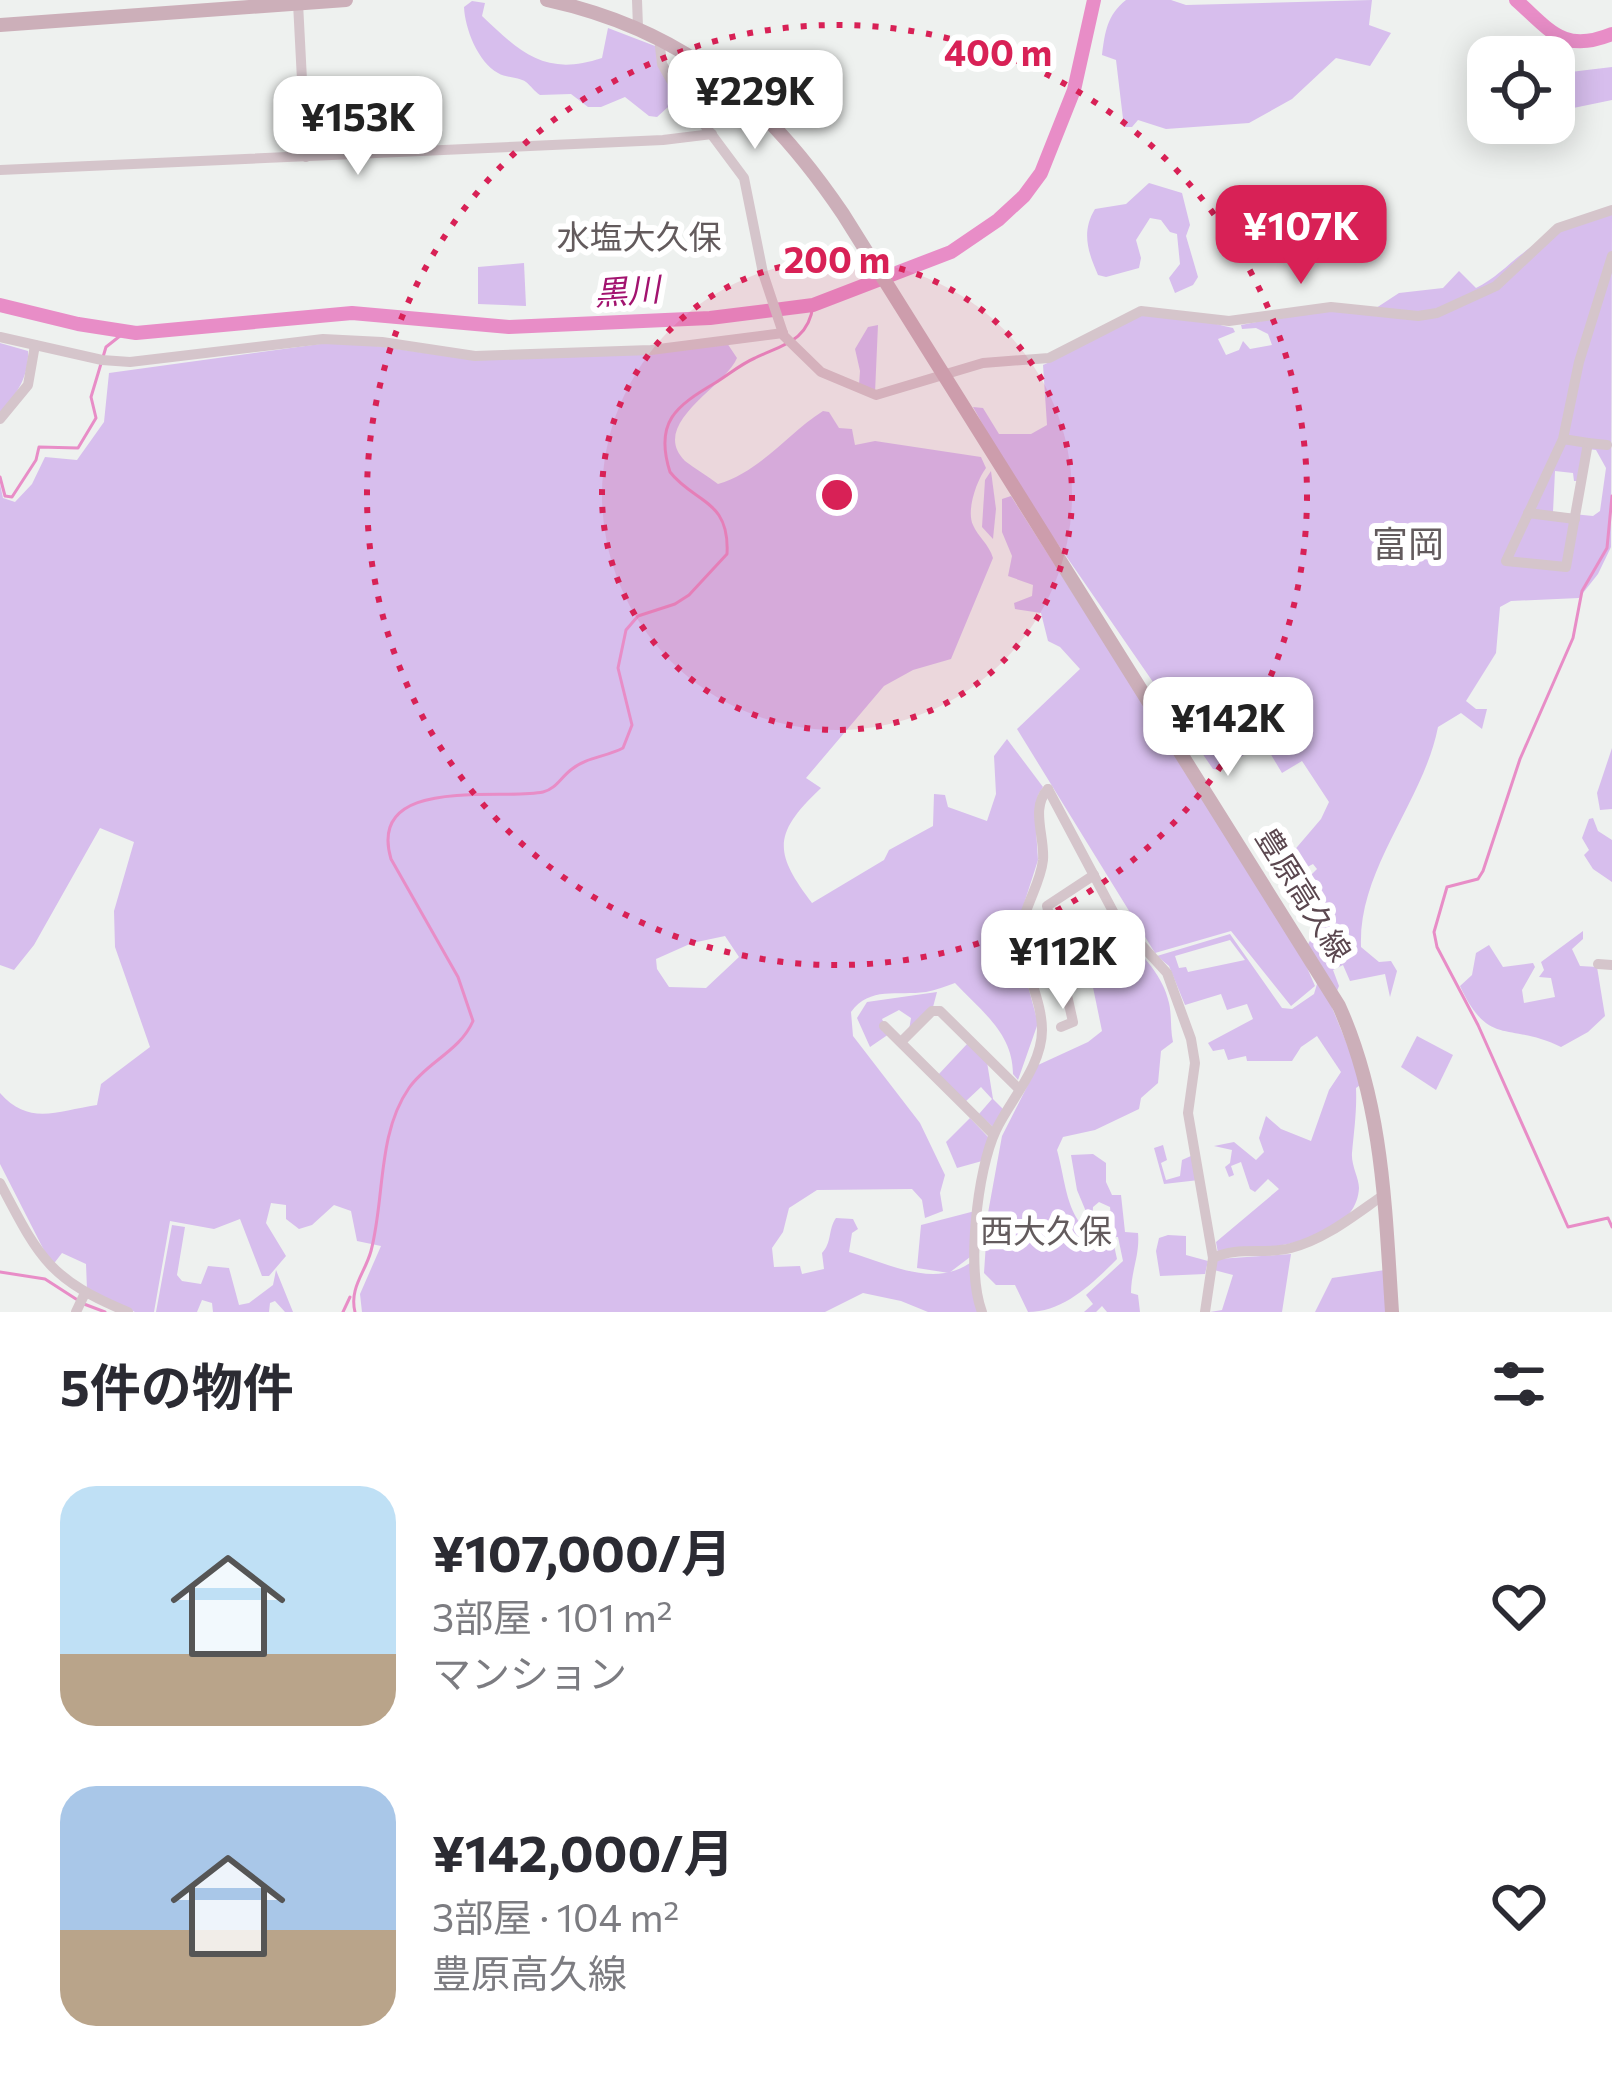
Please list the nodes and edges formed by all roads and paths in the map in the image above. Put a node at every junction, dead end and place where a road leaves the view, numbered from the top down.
1 (346, 0) edge
2 (547, 0) edge
3 (638, 0) edge
4 (298, 3) junction
5 (0, 25) edge
6 (638, 27) junction
7 (658, 38) junction
8 (712, 134) junction
9 (306, 157) junction
10 (0, 170) edge
11 (1612, 210) edge
12 (1612, 256) edge
13 (782, 333) junction
14 (0, 338) edge
15 (35, 345) junction
16 (945, 375) junction
17 (0, 419) edge
18 (1563, 439) junction
19 (1588, 443) junction
20 (1607, 446) dead end
21 (1528, 513) junction
22 (1574, 519) junction
23 (1094, 875) junction
24 (1116, 916) junction
25 (1057, 953) junction
26 (1027, 962) junction
27 (1598, 964) dead end
28 (1612, 965) edge
29 (884, 1025) dead end
30 (1061, 1027) dead end
31 (901, 1042) junction
32 (1019, 1089) junction
33 (994, 1134) junction
34 (0, 1183) edge
35 (1385, 1194) junction
36 (1213, 1258) junction
37 (85, 1293) junction
38 (76, 1312) edge
39 (128, 1312) edge
40 (982, 1312) edge
41 (1205, 1312) edge
42 (1391, 1312) edge

1 - 4 main road
2 - 6 main road
3 - 6 street
4 - 5 main road
4 - 9 street
6 - 7 main road
7 - 8 street
7 - 16 main road, 豊原高久線
8 - 9 street
8 - 13 street
9 - 10 street
11 - 16 street
12 - 18 street
13 - 15 street
13 - 16 street
14 - 15 street
15 - 17 street
16 - 35 main road, 豊原高久線
18 - 19 street
18 - 21 street
19 - 20 street
19 - 22 street
21 - 22 street
21 - 22 street
23 - 24 street
23 - 25 street
23 - 26 street
24 - 25 street
24 - 36 street
25 - 26 street
25 - 30 street
26 - 32 street
27 - 28 street
29 - 31 street
31 - 32 street
31 - 33 street
32 - 33 street
33 - 40 street
34 - 37 street
35 - 36 street
35 - 42 main road, 豊原高久線
36 - 41 street
37 - 38 street
37 - 39 street

